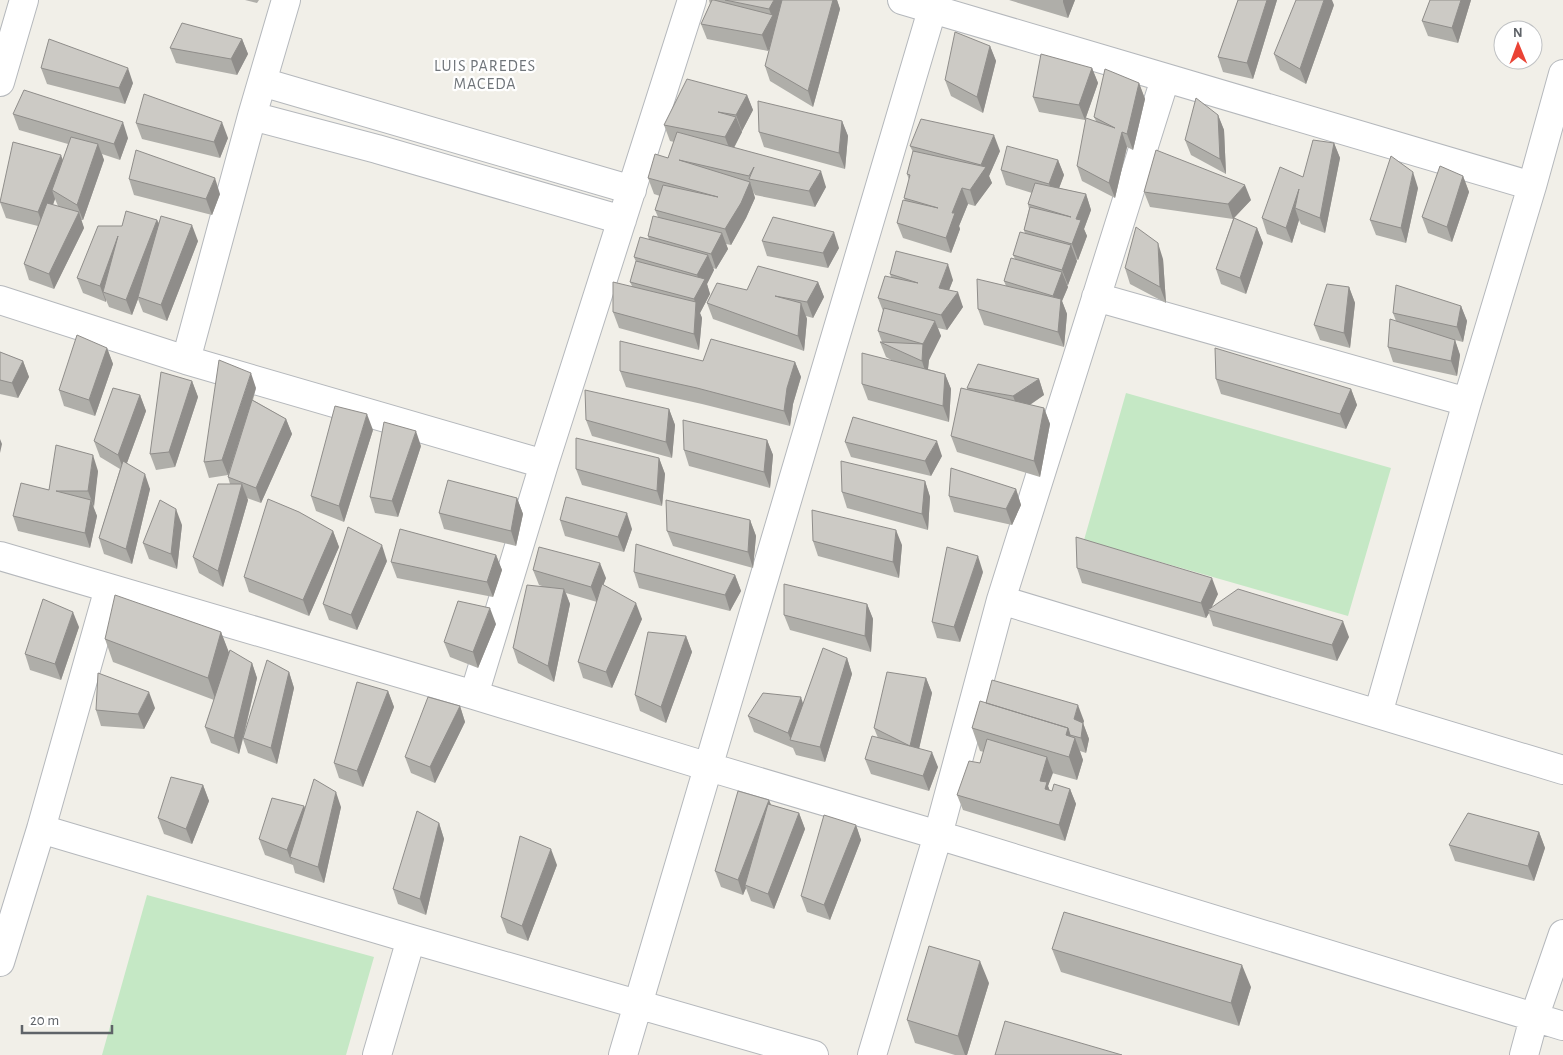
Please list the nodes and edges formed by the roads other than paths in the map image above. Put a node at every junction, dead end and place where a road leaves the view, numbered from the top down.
1 (24, 0) edge
2 (286, 0) edge
3 (692, 0) edge
4 (902, 0) edge
5 (934, 4) edge
6 (1563, 74) edge
7 (1165, 79) junction
8 (0, 82) edge
9 (262, 82) junction
10 (252, 116) junction
11 (1532, 186) junction
12 (632, 190) junction
13 (622, 220) junction
14 (1096, 297) junction
15 (0, 300) edge
16 (186, 360) junction
17 (1467, 402) junction
18 (544, 464) junction
19 (0, 556) edge
20 (109, 588) junction
21 (1001, 600) junction
22 (474, 695) junction
23 (1378, 714) junction
24 (709, 767) junction
25 (1563, 770) edge
26 (41, 829) junction
27 (938, 835) junction
28 (1563, 934) edge
29 (411, 939) junction
30 (0, 962) edge
31 (638, 1004) junction
32 (1534, 1018) junction
33 (1563, 1026) edge
34 (377, 1055) edge
35 (623, 1055) edge
36 (814, 1055) edge
37 (872, 1055) edge
38 (1524, 1055) edge

1 - 8 street
2 - 9 street
3 - 12 street
4 - 5 street
5 - 7 street
5 - 24 street
6 - 11 street
7 - 11 street
7 - 14 street
9 - 10 street
9 - 12 street
10 - 13 street
10 - 16 street
11 - 17 street
12 - 13 street
13 - 18 street
14 - 17 street
14 - 21 street
15 - 16 street
16 - 18 street
17 - 23 street
18 - 22 street
19 - 20 street
20 - 22 street
20 - 26 street
21 - 23 street
21 - 27 street
22 - 24 street
23 - 25 street
24 - 27 street
24 - 31 street
26 - 29 street
26 - 30 street
27 - 32 street
27 - 37 street
28 - 32 street
29 - 31 street
29 - 34 street
31 - 35 street
31 - 36 street
32 - 33 street
32 - 38 street

